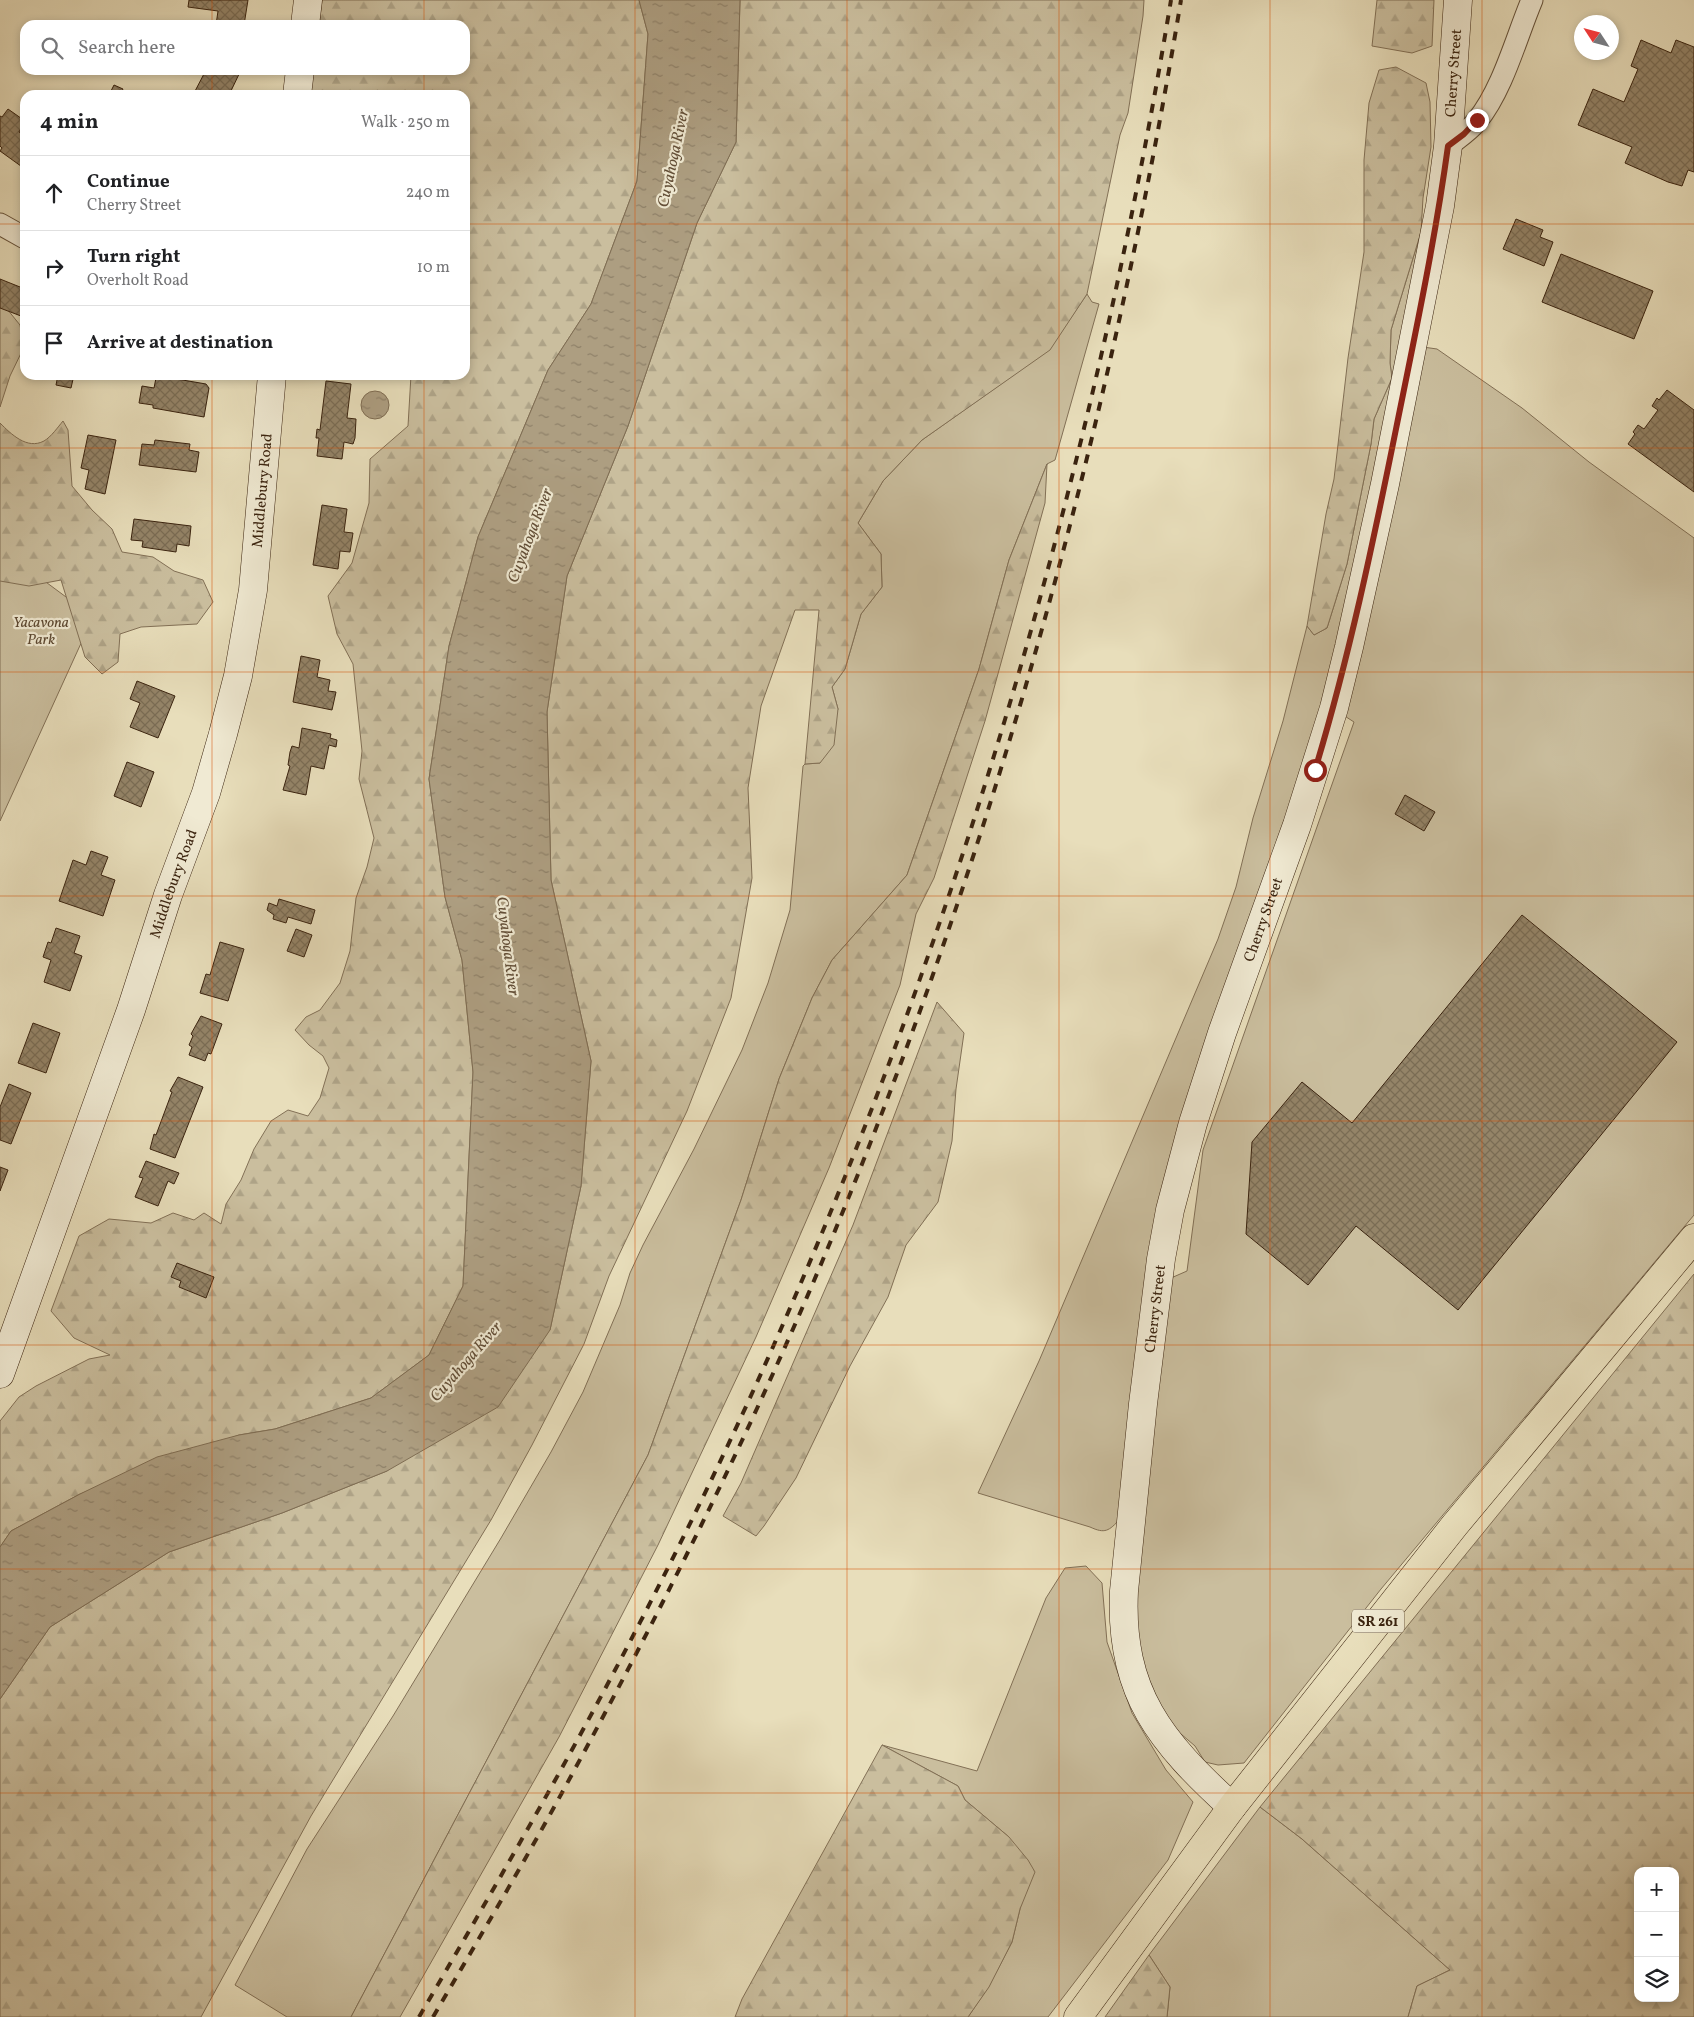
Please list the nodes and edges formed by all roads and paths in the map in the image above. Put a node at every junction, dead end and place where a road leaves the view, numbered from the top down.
1 (308, 0) edge
2 (1458, 0) edge
3 (1532, 0) edge
4 (306, 20) edge
5 (299, 75) edge
6 (297, 90) edge
7 (1448, 146) junction
8 (0, 224) edge
9 (20, 235) edge
10 (272, 380) edge
11 (1694, 1238) edge
12 (5, 1347) edge
13 (0, 1374) edge
14 (1232, 1807) junction
15 (1078, 2017) edge

1 - 4 street
2 - 7 street, Cherry Street
3 - 7 street
5 - 6 street
7 - 14 street, Cherry Street
8 - 9 street
10 - 12 street, Middlebury Road
11 - 14 main road, SR 261
12 - 13 street, Middlebury Road
14 - 15 main road, SR 261

